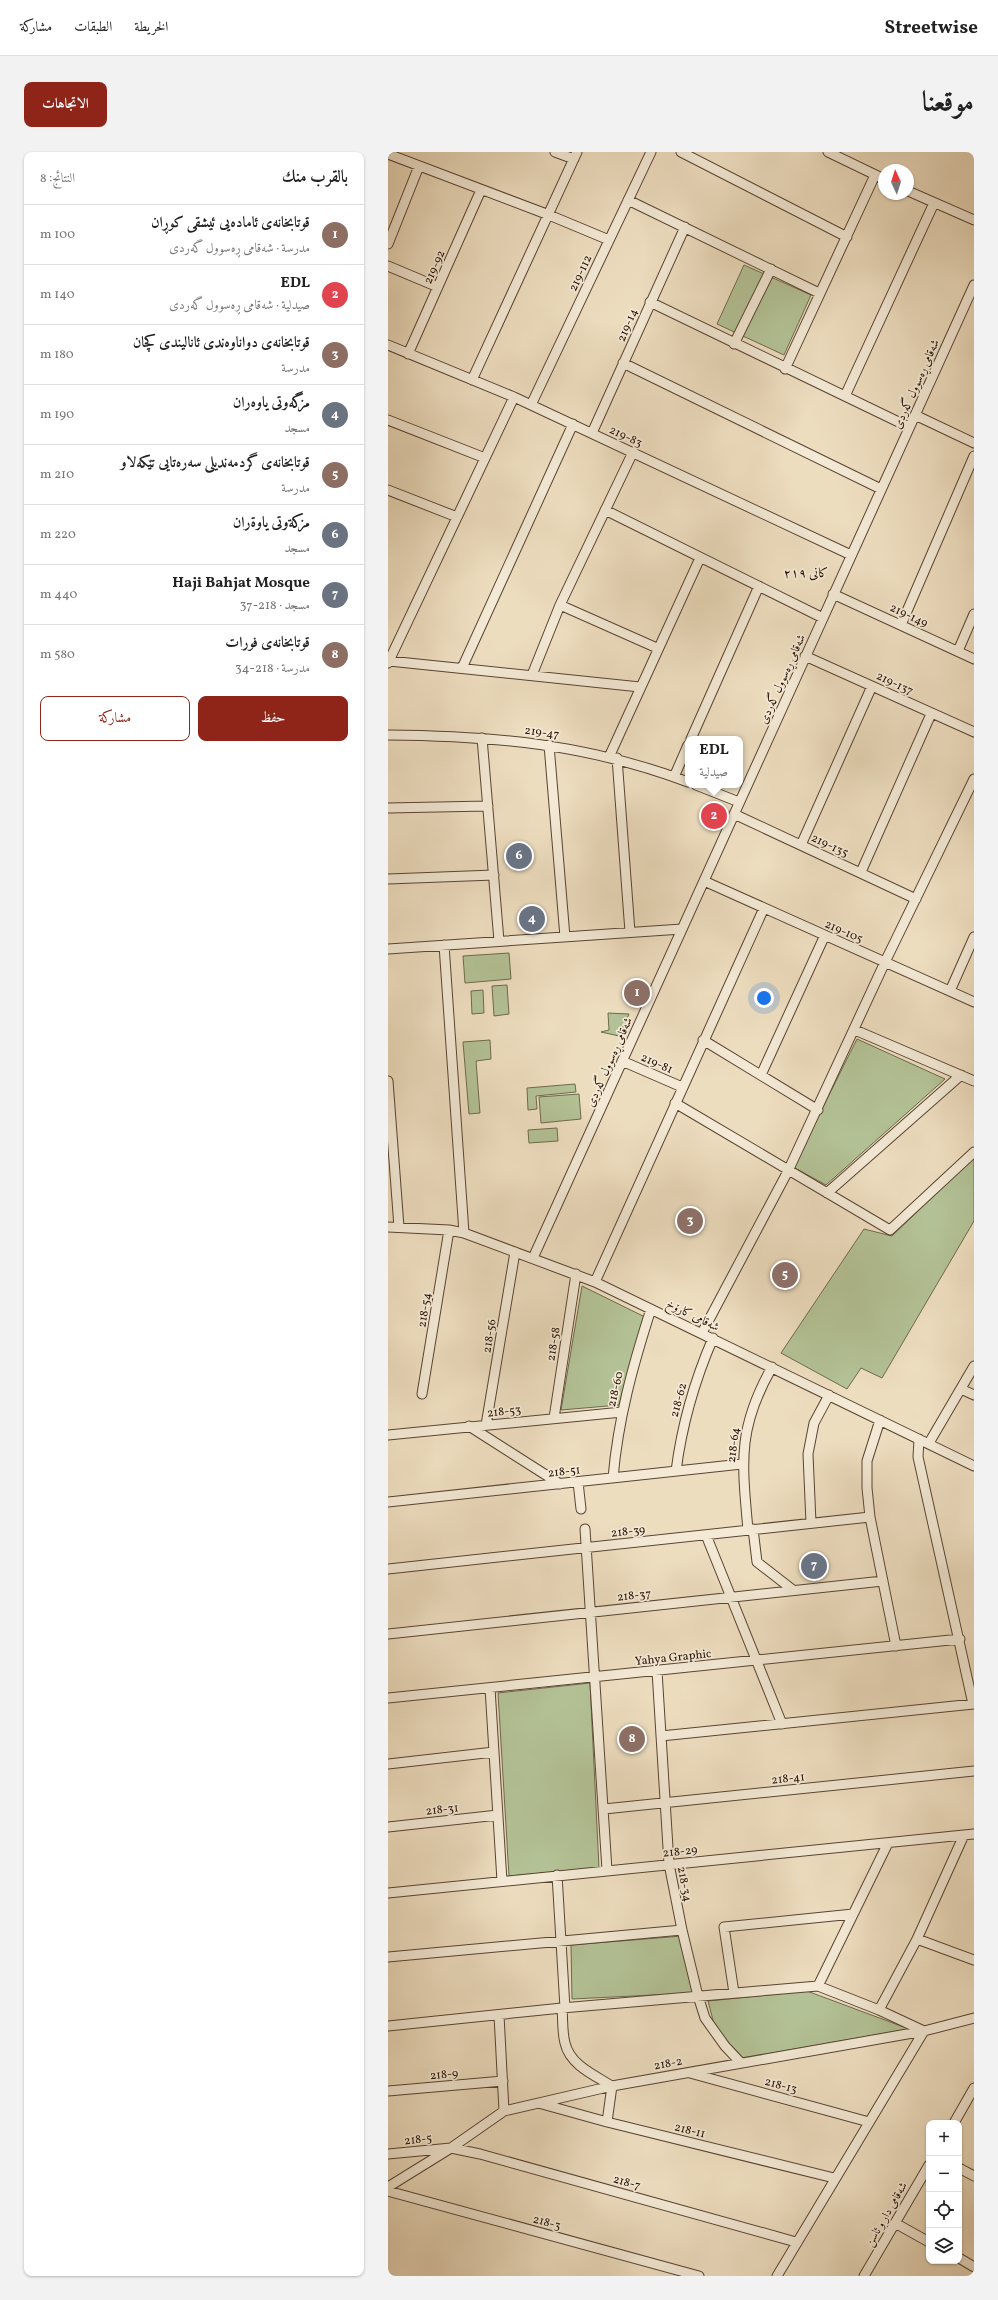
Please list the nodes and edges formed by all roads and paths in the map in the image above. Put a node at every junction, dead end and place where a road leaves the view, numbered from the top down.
1 (555, 152) edge
2 (651, 152) edge
3 (681, 152) edge
4 (828, 152) edge
5 (388, 154) edge
6 (575, 156) edge
7 (419, 166) junction
8 (875, 175) junction
9 (878, 176) edge
10 (481, 190) junction
11 (914, 194) edge
12 (628, 200) junction
13 (934, 203) junction
14 (549, 215) junction
15 (974, 220) edge
16 (685, 227) junction
17 (847, 237) junction
18 (609, 240) junction
19 (388, 244) edge
20 (388, 266) edge
21 (771, 269) junction
22 (974, 285) edge
23 (438, 287) junction
24 (819, 293) junction
25 (650, 302) junction
26 (734, 344) junction
27 (388, 345) edge
28 (408, 354) junction
29 (624, 363) junction
30 (785, 369) junction
31 (472, 380) junction
32 (845, 396) junction
33 (514, 397) junction
34 (531, 405) junction
35 (915, 415) junction
36 (388, 420) edge
37 (573, 424) junction
38 (909, 427) junction
39 (592, 433) junction
40 (974, 443) edge
41 (633, 452) junction
42 (974, 456) edge
43 (485, 458) junction
44 (881, 489) junction
45 (388, 491) edge
46 (604, 510) junction
47 (457, 517) junction
48 (851, 555) junction
49 (700, 558) junction
50 (759, 586) junction
51 (833, 594) junction
52 (560, 605) junction
53 (974, 614) edge
54 (823, 618) junction
55 (901, 625) junction
56 (657, 648) junction
57 (958, 651) junction
58 (805, 656) junction
59 (974, 659) edge
60 (389, 662) edge
61 (462, 668) junction
62 (532, 675) junction
63 (640, 686) junction
64 (872, 686) junction
65 (931, 714) junction
66 (974, 732) edge
67 (388, 735) edge
68 (692, 736) edge
69 (482, 738) junction
70 (549, 745) junction
71 (685, 752) edge
72 (613, 757) junction
73 (674, 777) junction
74 (974, 779) edge
75 (685, 781) edge
76 (704, 788) edge
77 (740, 802) junction
78 (488, 806) junction
79 (388, 808) edge
80 (734, 814) junction
81 (800, 844) junction
82 (861, 872) junction
83 (494, 875) junction
84 (388, 879) edge
85 (704, 881) junction
86 (916, 899) junction
87 (764, 908) junction
88 (682, 929) junction
89 (630, 932) junction
90 (825, 935) junction
91 (565, 937) junction
92 (974, 937) edge
93 (499, 941) junction
94 (444, 945) junction
95 (388, 949) edge
96 (885, 962) junction
97 (950, 991) junction
98 (974, 1002) edge
99 (855, 1030) junction
100 (703, 1040) junction
101 (622, 1061) junction
102 (760, 1075) junction
103 (961, 1076) junction
104 (388, 1081) edge
105 (974, 1082) edge
106 (682, 1087) junction
107 (675, 1103) junction
108 (818, 1110) junction
109 (389, 1113) edge
110 (974, 1152) edge
111 (391, 1156) edge
112 (788, 1171) junction
113 (827, 1194) junction
114 (388, 1227) edge
115 (399, 1227) junction
116 (449, 1230) junction
117 (464, 1233) junction
118 (515, 1252) junction
119 (533, 1258) junction
120 (576, 1274) junction
121 (595, 1282) junction
122 (651, 1309) junction
123 (702, 1333) junction
124 (713, 1338) junction
125 (974, 1366) edge
126 (772, 1367) junction
127 (961, 1389) junction
128 (422, 1394) dead end
129 (829, 1395) junction
130 (974, 1395) edge
131 (622, 1412) junction
132 (554, 1418) junction
133 (880, 1420) junction
134 (486, 1425) junction
135 (470, 1426) junction
136 (388, 1435) edge
137 (919, 1439) junction
138 (929, 1444) junction
139 (742, 1464) junction
140 (974, 1466) edge
141 (676, 1471) junction
142 (613, 1478) junction
143 (578, 1482) junction
144 (560, 1484) junction
145 (388, 1502) edge
146 (581, 1509) dead end
147 (870, 1517) junction
148 (812, 1523) junction
149 (585, 1529) dead end
150 (750, 1530) junction
151 (706, 1535) junction
152 (587, 1548) junction
153 (388, 1569) edge
154 (883, 1580) junction
155 (793, 1590) junction
156 (732, 1597) junction
157 (591, 1612) junction
158 (388, 1634) edge
159 (960, 1639) junction
160 (896, 1646) junction
161 (756, 1660) junction
162 (656, 1671) junction
163 (595, 1677) junction
164 (490, 1688) junction
165 (388, 1698) edge
166 (973, 1704) edge
167 (782, 1724) junction
168 (661, 1736) junction
169 (494, 1752) junction
170 (388, 1764) edge
171 (974, 1771) edge
172 (665, 1802) junction
173 (604, 1809) junction
174 (498, 1815) junction
175 (388, 1827) edge
176 (974, 1834) edge
177 (964, 1835) junction
178 (888, 1843) junction
179 (669, 1864) junction
180 (608, 1870) junction
181 (557, 1875) junction
182 (502, 1881) junction
183 (388, 1892) edge
184 (853, 1914) junction
185 (682, 1930) junction
186 (917, 1939) junction
187 (561, 1941) junction
188 (388, 1957) edge
189 (974, 1960) edge
190 (818, 1986) junction
191 (734, 1992) junction
192 (698, 1996) junction
193 (564, 2008) junction
194 (879, 2010) junction
195 (499, 2015) junction
196 (974, 2018) edge
197 (388, 2026) edge
198 (924, 2031) junction
199 (740, 2062) junction
200 (686, 2072) junction
201 (503, 2081) junction
202 (612, 2086) junction
203 (974, 2088) edge
204 (388, 2091) edge
205 (540, 2103) junction
206 (504, 2111) junction
207 (956, 2120) edge
208 (607, 2122) junction
209 (869, 2122) junction
210 (451, 2148) junction
211 (388, 2154) edge
212 (926, 2170) edge
213 (962, 2170) edge
214 (974, 2176) edge
215 (834, 2178) junction
216 (388, 2187) edge
217 (388, 2191) edge
218 (895, 2223) junction
219 (926, 2240) edge
220 (796, 2242) junction
221 (962, 2260) edge
222 (974, 2267) edge
223 (699, 2276) edge
224 (777, 2276) edge
225 (864, 2276) edge

1 - 6 street
2 - 12 street, 219-112
3 - 17 street
4 - 8 street
5 - 7 street
6 - 14 street
7 - 10 street
7 - 19 street
8 - 9 street
8 - 17 street
10 - 14 street
10 - 23 street, 219-92
11 - 13 street
12 - 16 street
12 - 18 street, 219-112
13 - 15 street
13 - 32 street
14 - 18 street
14 - 31 street
16 - 21 street
16 - 25 street, 219-14
17 - 24 street
18 - 34 street, 219-112
20 - 23 street
21 - 24 street
21 - 26 street
22 - 35 street, شەقامی ڕەسوول گەردی
23 - 28 street, 219-92
24 - 30 street
25 - 26 street
25 - 29 street, 219-14
26 - 30 street
27 - 28 street, 219-83
28 - 31 street, 219-83
29 - 39 street, 219-14
29 - 44 street
30 - 32 street
31 - 33 street, 219-83
32 - 38 street
33 - 34 street, 219-83
33 - 43 street
34 - 37 street, 219-83
35 - 38 street, شەقامی ڕەسوول گەردی
35 - 40 street
36 - 43 street
37 - 39 street, 219-83
37 - 61 street
38 - 44 street, شەقامی ڕەسوول گەردی
39 - 41 street, 219-83
41 - 46 street
41 - 48 street, 219-83
42 - 55 street
43 - 47 street
44 - 48 street, شەقامی ڕەسوول گەردی
45 - 47 street
46 - 49 street
46 - 52 street
47 - 60 street
48 - 51 street, شەقامی ڕەسوول گەردی
49 - 50 street
49 - 56 street
50 - 54 street
50 - 68 street
51 - 54 street, شەقامی ڕەسوول گەردی
51 - 55 street, 219-149
52 - 56 street
52 - 62 street
53 - 57 street
54 - 58 street, شەقامی ڕەسوول گەردی
55 - 57 street, 219-149
56 - 63 street
57 - 59 street, 219-149
58 - 64 street, 219-137
58 - 77 street, شەقامی ڕەسوول گەردی
60 - 61 street
61 - 62 street
62 - 63 street
63 - 72 street
64 - 65 street, 219-137
64 - 81 street
65 - 66 street, 219-137
65 - 82 street
67 - 69 street, 219-47
69 - 70 street, 219-47
69 - 78 street
70 - 72 street, 219-47
70 - 91 street
71 - 73 street
72 - 73 street, 219-47
72 - 89 street
73 - 75 street, 219-47
74 - 86 street
76 - 77 street
77 - 80 street, شەقامی ڕەسوول گەردی
78 - 79 street
78 - 83 street
80 - 81 street, 219-135
80 - 85 street, شەقامی ڕەسوول گەردی
81 - 82 street, 219-135
82 - 86 street, 219-135
83 - 84 street
83 - 93 street
85 - 87 street, 219-105
85 - 88 street, شەقامی ڕەسوول گەردی
86 - 96 street
87 - 90 street, 219-105
87 - 100 street
88 - 89 street
88 - 101 street, شەقامی ڕەسوول گەردی
89 - 91 street
90 - 96 street, 219-105
90 - 102 street
91 - 93 street
92 - 97 street
93 - 94 street
94 - 95 street
94 - 117 street
96 - 97 street, 219-105
96 - 99 street
97 - 98 street, 219-105
99 - 103 street
99 - 108 street
100 - 102 street
100 - 106 street
101 - 106 street, 219-81
101 - 119 street, شەقامی ڕەسوول گەردی
102 - 108 street
103 - 105 street
103 - 113 street
104 - 109 street
106 - 107 street
107 - 112 street
107 - 121 street
108 - 112 street
109 - 111 street
110 - 113 street
111 - 115 street
112 - 113 street
112 - 123 street
114 - 115 street, شەقامی کارۆخ
115 - 116 street, شەقامی کارۆخ
116 - 117 street, شەقامی کارۆخ
116 - 128 street, 218-54
117 - 118 street, شەقامی کارۆخ
118 - 119 street, شەقامی کارۆخ
118 - 134 street, 218-56
119 - 120 street, شەقامی کارۆخ
120 - 121 street, شەقامی کارۆخ
120 - 132 street, 218-58
121 - 122 street, شەقامی کارۆخ
122 - 123 street, شەقامی کارۆخ
122 - 131 street, 218-60
123 - 124 street, شەقامی کارۆخ
124 - 126 street, شەقامی کارۆخ
124 - 141 street, 218-62
125 - 127 street
126 - 129 street, شەقامی کارۆخ
126 - 139 street, 218-64
127 - 130 street
127 - 138 street
129 - 133 street, شەقامی کارۆخ
129 - 148 street
131 - 132 street, 218-53
131 - 142 street, 218-60
132 - 134 street, 218-53
133 - 137 street, شەقامی کارۆخ
133 - 147 street
134 - 135 street, 218-53
135 - 136 street, 218-53
135 - 144 street
137 - 138 street, شەقامی کارۆخ
137 - 159 street
138 - 140 street, شەقامی کارۆخ
139 - 141 street, 218-51
139 - 150 street, 218-64
141 - 142 street, 218-51
142 - 143 street, 218-51
143 - 144 street, 218-51
143 - 146 street
144 - 145 street, 218-51
147 - 148 street, 218-39
147 - 154 street
148 - 150 street, 218-39
149 - 152 street
150 - 151 street, 218-39
150 - 155 street, 218-64
151 - 152 street, 218-39
151 - 156 street
152 - 153 street, 218-39
152 - 157 street
154 - 155 street, 218-37
154 - 160 street
155 - 156 street, 218-37
156 - 157 street, 218-37
156 - 161 street
157 - 158 street, 218-37
157 - 163 street
159 - 160 street, Yahya Graphic
159 - 166 street
160 - 161 street, Yahya Graphic
161 - 162 street, Yahya Graphic
161 - 167 street
162 - 163 street, Yahya Graphic
162 - 168 street, 218-34
163 - 164 street, Yahya Graphic
163 - 173 street
164 - 165 street, Yahya Graphic
164 - 169 street
166 - 167 street
167 - 168 street
168 - 172 street, 218-34
169 - 170 street
169 - 174 street
171 - 172 street, 218-41
172 - 173 street, 218-41
172 - 179 street, 218-34
173 - 180 street
174 - 175 street, 218-31
174 - 182 street
176 - 177 street, 218-29
177 - 178 street, 218-29
177 - 186 street
178 - 179 street, 218-29
178 - 184 street
179 - 180 street, 218-29
179 - 185 street, 218-34
180 - 181 street, 218-29
181 - 182 street, 218-29
181 - 187 street
182 - 183 street, 218-29
184 - 190 street
184 - 191 street
185 - 187 street
185 - 192 street, 218-34
186 - 189 street
186 - 194 street
187 - 188 street
187 - 193 street
190 - 191 street
190 - 194 street
191 - 192 street
192 - 193 street
192 - 199 street, 218-34
193 - 195 street
193 - 202 street
194 - 198 street
195 - 197 street
195 - 201 street
196 - 198 street, 218-2
198 - 199 street, 218-2
198 - 209 street
199 - 200 street, 218-2
200 - 202 street, 218-2
200 - 209 street, 218-13
201 - 204 street, 218-9
201 - 206 street
202 - 205 street, 218-2
202 - 208 street
203 - 207 street
205 - 206 street, 218-2
205 - 208 street, 218-11
206 - 210 street, 218-2
208 - 215 street, 218-11
209 - 215 street
210 - 211 street, 218-5
210 - 216 street, 218-2
210 - 220 street, 218-7
212 - 218 street, شەقامی دار و ئاسن
213 - 214 street
215 - 220 street
217 - 223 street, 218-3
218 - 219 street
218 - 225 street, شەقامی دار و ئاسن
220 - 224 street
221 - 222 street

